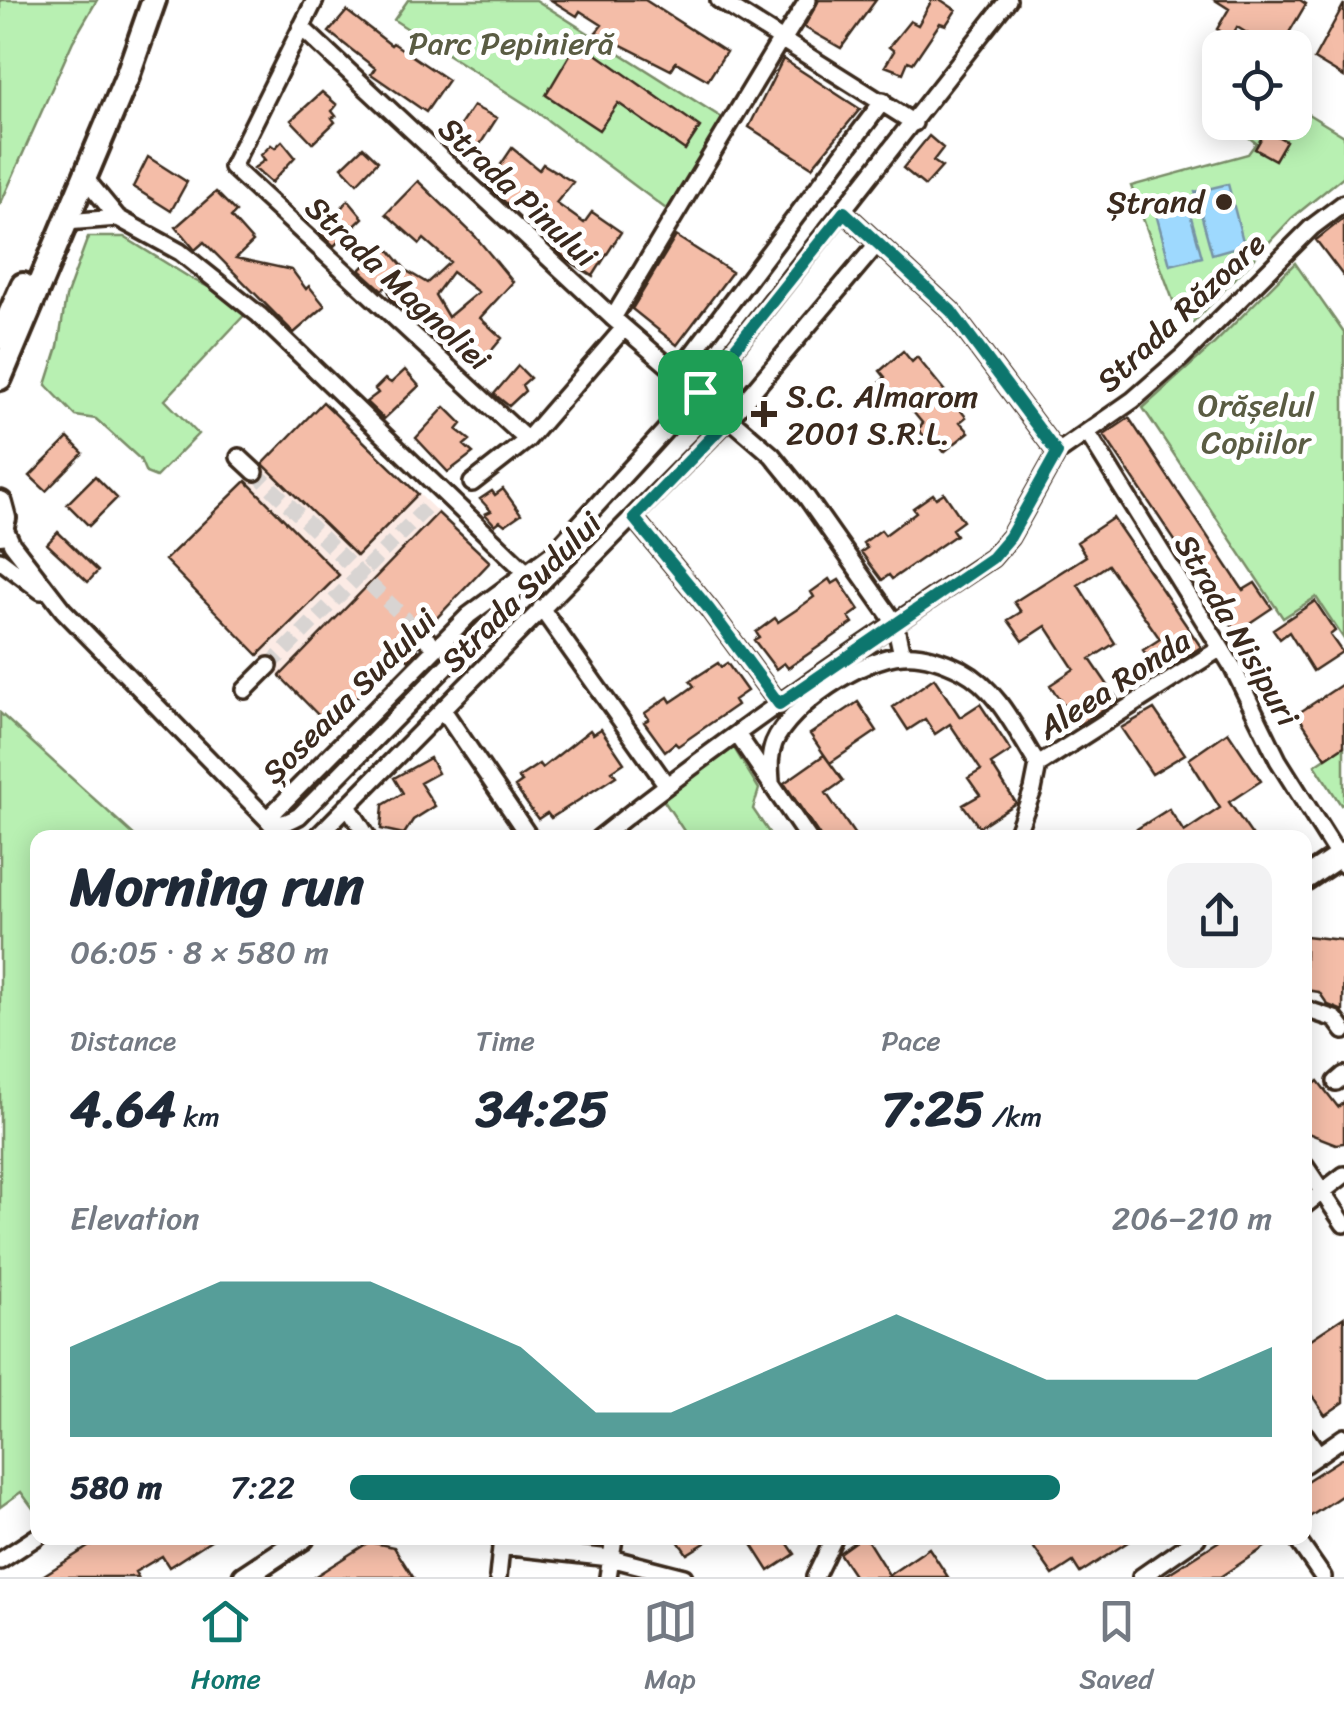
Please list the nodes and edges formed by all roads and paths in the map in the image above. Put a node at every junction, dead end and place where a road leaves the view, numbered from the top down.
1 (314, 0) edge
2 (719, 0) edge
3 (808, 0) edge
4 (1008, 0) edge
5 (151, 7) edge
6 (301, 27) junction
7 (782, 39) junction
8 (882, 101) junction
9 (914, 124) junction
10 (85, 178) junction
11 (1344, 202) edge
12 (844, 212) junction
13 (118, 218) junction
14 (66, 222) junction
15 (878, 243) junction
16 (19, 296) junction
17 (619, 323) junction
18 (0, 337) edge
19 (1, 368) edge
20 (677, 374) junction
21 (700, 392) junction
22 (730, 418) junction
23 (1086, 432) junction
24 (527, 440) junction
25 (1057, 453) junction
26 (239, 457) dead end
27 (255, 472) tunnel mouth
28 (472, 483) dead end
29 (442, 491) junction
30 (429, 504) tunnel mouth
31 (634, 518) junction
32 (1, 520) edge
33 (0, 560) edge
34 (528, 574) junction
35 (542, 608) junction
36 (63, 610) junction
37 (895, 622) junction
38 (421, 634) tunnel mouth
39 (436, 648) junction
40 (1220, 648) junction
41 (902, 654) junction
42 (269, 666) tunnel mouth
43 (245, 690) dead end
44 (779, 704) junction
45 (443, 710) junction
46 (737, 734) junction
47 (1038, 766) junction
48 (771, 781) junction
49 (666, 784) junction
50 (348, 806) junction
51 (267, 819) junction
52 (276, 830) edge
53 (324, 830) edge
54 (363, 830) edge
55 (525, 830) edge
56 (609, 830) edge
57 (803, 830) edge
58 (1018, 830) edge
59 (1342, 858) edge
60 (1312, 874) edge
61 (1312, 1011) edge
62 (1344, 1031) edge
63 (1344, 1175) edge
64 (1312, 1176) edge
65 (1323, 1192) junction
66 (1312, 1200) edge
67 (1344, 1224) edge
68 (1344, 1437) edge
69 (1312, 1459) edge
70 (30, 1541) edge
71 (292, 1545) edge
72 (502, 1545) edge
73 (522, 1545) edge
74 (613, 1545) edge
75 (831, 1545) edge
76 (1188, 1545) edge
77 (1301, 1545) edge
78 (610, 1558) junction
79 (0, 1561) edge
80 (244, 1577) edge
81 (498, 1577) edge
82 (608, 1577) edge
83 (684, 1577) edge
84 (816, 1577) edge
85 (1141, 1577) edge
86 (1323, 1577) edge

1 - 6 street
2 - 7 street
3 - 7 street
4 - 9 street, Șoseaua Sudului
5 - 10 highway
5 - 16 highway
6 - 17 street, Strada Pinului
6 - 24 street, Strada Magnoliei
7 - 8 street
7 - 17 street
8 - 9 street
8 - 20 street
9 - 12 street, Șoseaua Sudului
10 - 13 street
10 - 14 highway
11 - 23 street, Strada Răzoare
12 - 15 street
12 - 21 street, Șoseaua Sudului
13 - 14 street
13 - 29 street
14 - 19 highway
15 - 22 street, Strada Sudului
15 - 25 street
16 - 18 highway
16 - 19 highway
17 - 20 street, Strada Pinului
17 - 24 street
20 - 21 street, Strada Pinului
21 - 22 street, Strada Pinului
21 - 34 street, Șoseaua Sudului
22 - 31 street, Strada Sudului
22 - 37 street, Strada Pinului
23 - 25 street, Strada Răzoare
23 - 40 street, Strada Nisipuri
24 - 28 street
25 - 37 street, Strada Răzoare
26 - 27 street
29 - 30 street
29 - 34 street
31 - 35 street, Strada Sudului
31 - 44 street
32 - 36 street
33 - 36 street
34 - 39 street, Șoseaua Sudului
34 - 51 street, Șoseaua Sudului
35 - 45 street, Strada Sudului
35 - 49 street
36 - 51 street
37 - 41 street
37 - 44 street, Strada Răzoare
38 - 39 street
39 - 51 street, Șoseaua Sudului
40 - 47 street, Aleea Ronda
40 - 59 street, Strada Nisipuri
41 - 47 street, Aleea Ronda
41 - 48 street
42 - 43 street
44 - 46 street, Strada Răzoare
45 - 50 street, Strada Sudului
45 - 55 street
46 - 48 street
46 - 49 street, Strada Răzoare
47 - 58 street, Aleea Ronda
48 - 57 street
49 - 56 street, Strada Răzoare
50 - 53 street, Strada Sudului
50 - 54 street
51 - 52 street
59 - 60 main road
61 - 62 street
63 - 65 street
64 - 65 street
65 - 66 street
65 - 67 street
68 - 69 street
70 - 79 street
71 - 80 main road
72 - 81 street
73 - 78 street
74 - 78 street
75 - 84 street
76 - 85 street
77 - 86 street
78 - 82 street
78 - 83 street

